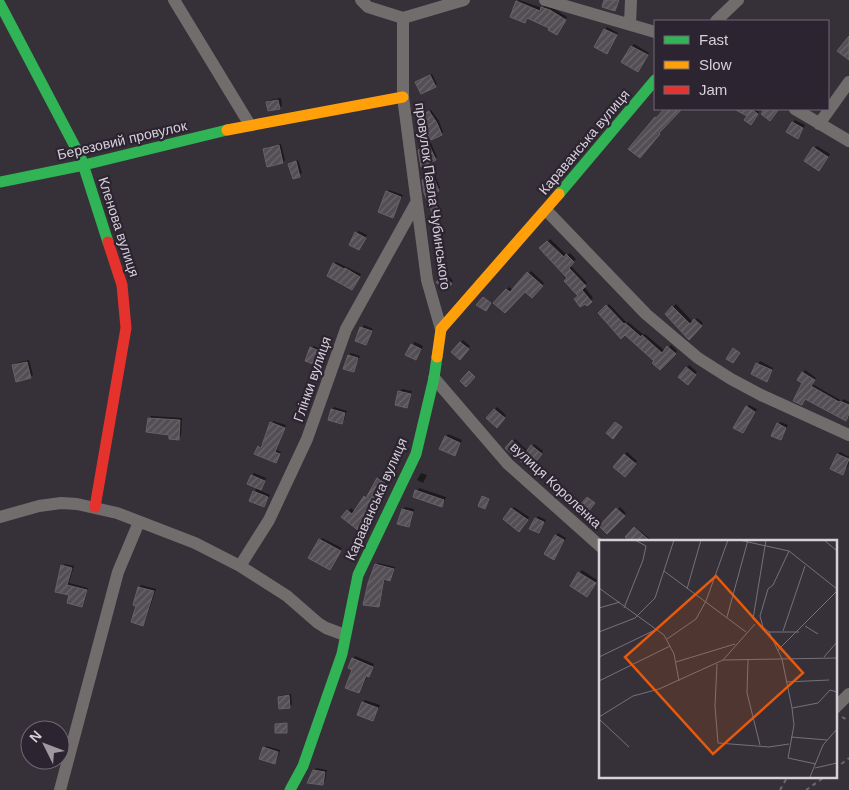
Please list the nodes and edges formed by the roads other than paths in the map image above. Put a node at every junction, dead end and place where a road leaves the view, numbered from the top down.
1 (174, 0) edge
2 (361, 0) edge
3 (464, 0) edge
4 (545, 0) edge
5 (631, 0) edge
6 (738, 0) edge
7 (0, 4) edge
8 (403, 18) junction
9 (717, 20) edge
10 (630, 24) junction
11 (654, 32) edge
12 (654, 81) edge
13 (849, 82) edge
14 (403, 97) junction
15 (796, 110) edge
16 (819, 124) junction
17 (250, 125) junction
18 (849, 141) edge
19 (84, 164) junction
20 (0, 182) edge
21 (416, 204) junction
22 (546, 210) junction
23 (441, 329) junction
24 (434, 378) junction
25 (849, 435) edge
26 (94, 507) junction
27 (0, 518) edge
28 (140, 522) junction
29 (599, 545) edge
30 (240, 566) junction
31 (345, 635) junction
32 (849, 694) edge
33 (836, 707) edge
34 (60, 790) edge
35 (290, 790) edge

1 - 17 street
2 - 8 street
3 - 8 street
4 - 10 street
5 - 10 street
6 - 9 street
7 - 19 street, Кленова вулиця
8 - 14 street, провулок Павла Чубинського
10 - 11 street
12 - 22 street, Караванська вулиця
13 - 16 street
14 - 17 street, провулок Павла Чубинського
14 - 21 street, провулок Павла Чубинського
15 - 16 street
16 - 18 street
17 - 19 street, Березовий провулок
19 - 20 street, Березовий провулок
19 - 26 street, Кленова вулиця
21 - 23 street, провулок Павла Чубинського
21 - 30 street, Глінки вулиця
22 - 23 street, Караванська вулиця
22 - 25 street
23 - 24 street, Караванська вулиця
24 - 29 street, вулиця Короленка
24 - 31 street, Караванська вулиця
26 - 27 street
26 - 28 street
28 - 30 street
28 - 34 street
30 - 31 street
31 - 35 street, Караванська вулиця
32 - 33 street

